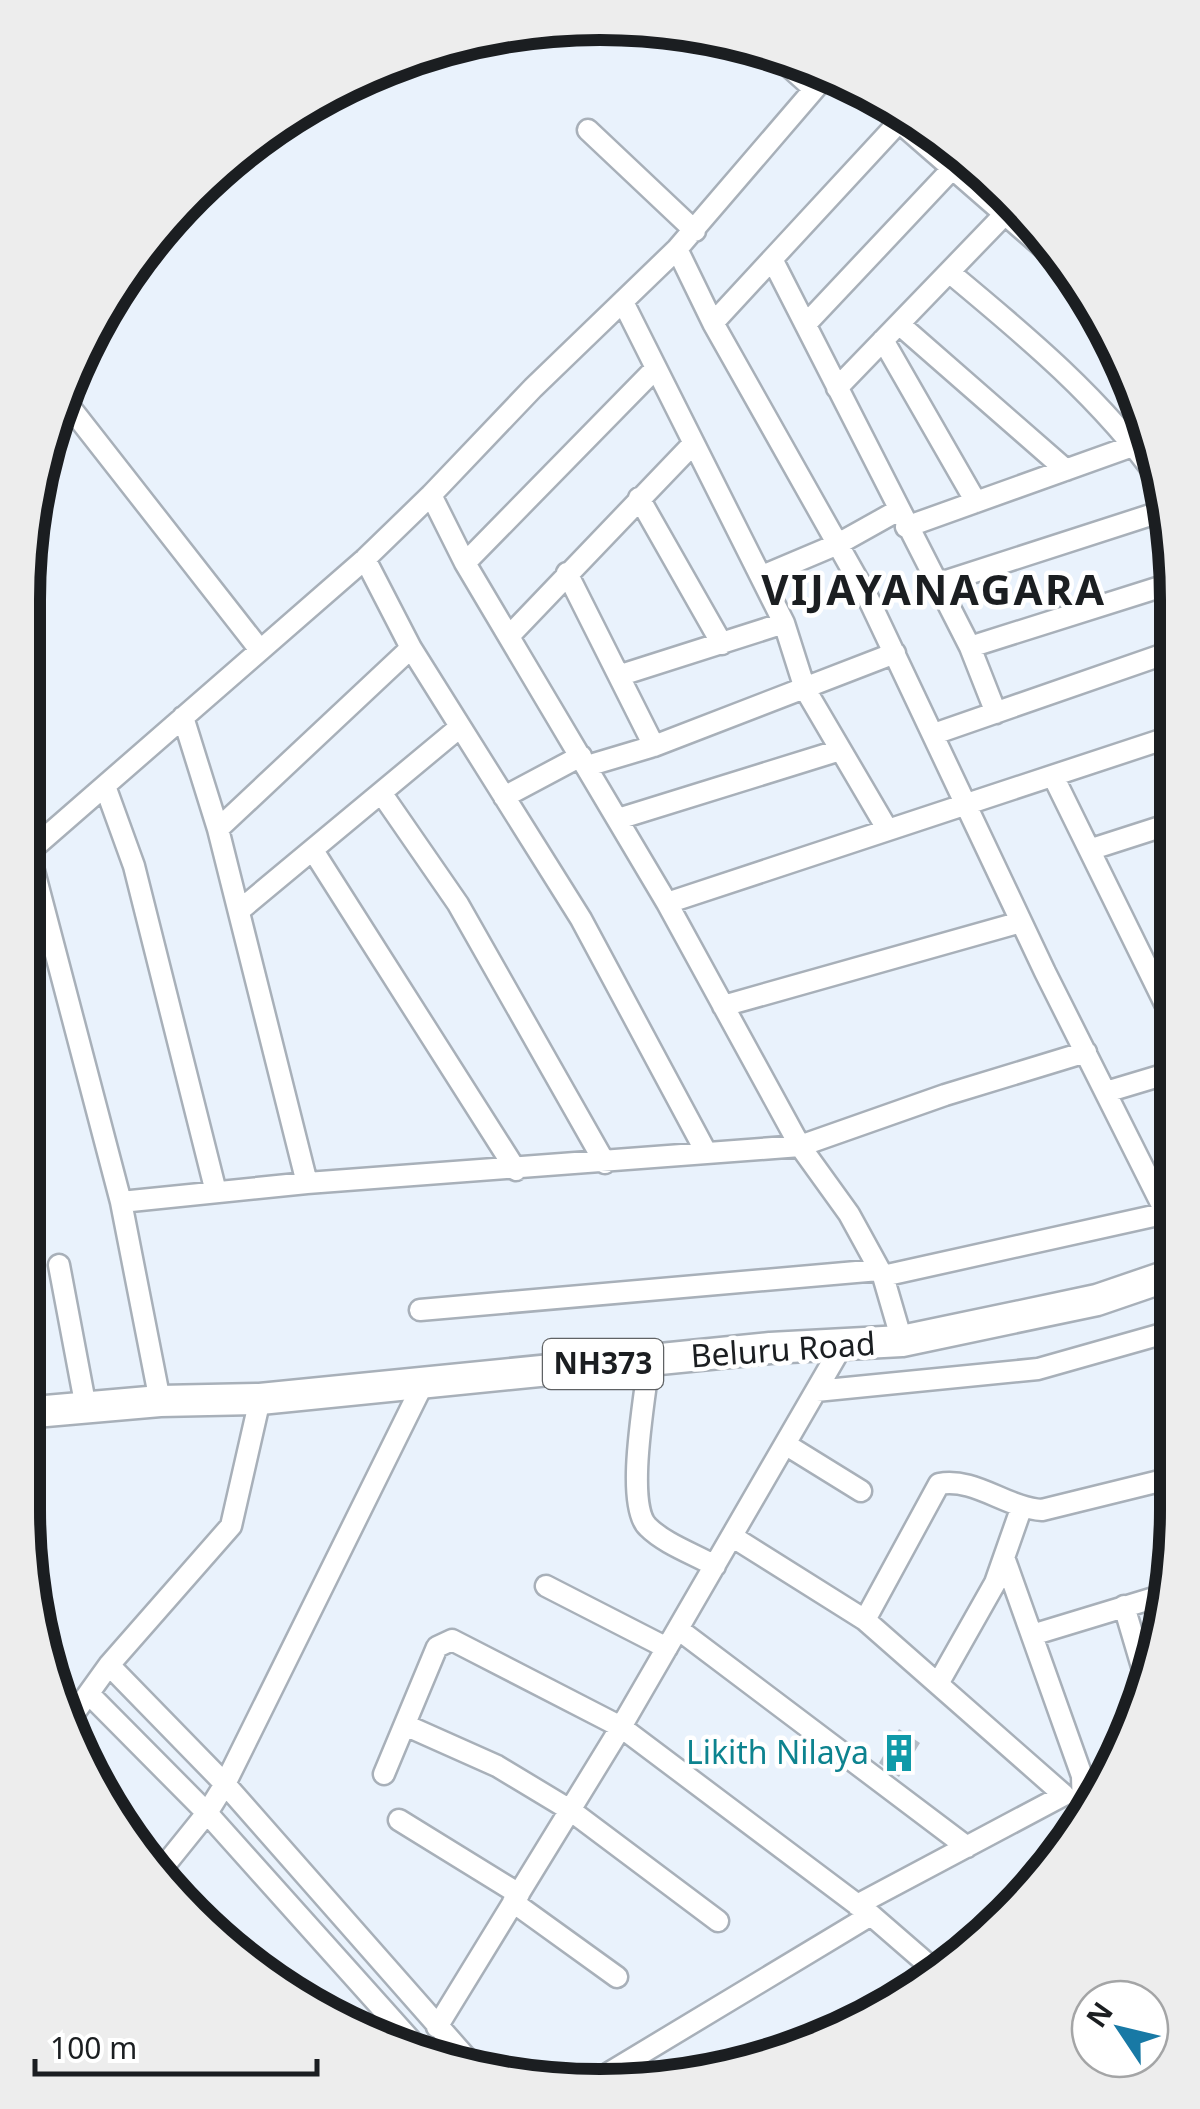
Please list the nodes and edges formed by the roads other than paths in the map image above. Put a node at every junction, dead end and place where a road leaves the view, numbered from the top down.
1 (818, 84) edge
2 (896, 125) edge
3 (588, 130) dead end
4 (957, 170) edge
5 (974, 183) edge
6 (1004, 215) junction
7 (1009, 218) edge
8 (695, 230) junction
9 (677, 250) junction
10 (773, 261) junction
11 (949, 272) junction
12 (623, 302) junction
13 (713, 323) junction
14 (806, 324) junction
15 (898, 324) junction
16 (883, 340) junction
17 (655, 369) junction
18 (837, 388) junction
19 (74, 411) edge
20 (1135, 434) edge
21 (692, 444) junction
22 (1138, 444) edge
23 (1066, 470) junction
24 (431, 495) junction
25 (639, 498) junction
26 (976, 502) junction
27 (1153, 514) edge
28 (902, 519) junction
29 (838, 544) junction
30 (364, 559) junction
31 (465, 563) junction
32 (566, 572) junction
33 (762, 576) junction
34 (937, 584) junction
35 (1160, 587) edge
36 (784, 623) junction
37 (511, 634) junction
38 (722, 644) junction
39 (970, 647) junction
40 (411, 648) junction
41 (260, 650) junction
42 (895, 653) junction
43 (1160, 656) edge
44 (621, 676) junction
45 (805, 689) junction
46 (996, 713) junction
47 (183, 716) junction
48 (460, 727) junction
49 (934, 734) junction
50 (1160, 740) edge
51 (654, 746) junction
52 (838, 751) junction
53 (584, 761) junction
54 (1053, 776) junction
55 (105, 786) junction
56 (382, 794) junction
57 (504, 797) junction
58 (968, 804) junction
59 (618, 819) junction
60 (886, 827) junction
61 (1160, 827) edge
62 (218, 829) junction
63 (40, 842) edge
64 (1092, 849) junction
65 (314, 852) junction
66 (667, 903) junction
67 (40, 905) edge
68 (240, 910) junction
69 (1021, 922) junction
70 (1160, 992) edge
71 (723, 1006) junction
72 (1086, 1052) junction
73 (1160, 1076) edge
74 (1106, 1092) junction
75 (800, 1146) junction
76 (706, 1152) junction
77 (605, 1164) junction
78 (516, 1170) junction
79 (307, 1183) junction
80 (216, 1192) junction
81 (1160, 1195) edge
82 (121, 1202) junction
83 (1160, 1222) edge
84 (59, 1265) dead end
85 (881, 1273) junction
86 (1160, 1278) edge
87 (420, 1310) dead end
88 (1160, 1335) edge
89 (902, 1341) junction
90 (843, 1344) junction
91 (650, 1360) junction
92 (424, 1382) junction
93 (816, 1391) junction
94 (260, 1399) junction
95 (160, 1402) junction
96 (86, 1408) junction
97 (40, 1412) edge
98 (786, 1444) junction
99 (1160, 1481) edge
100 (862, 1492) dead end
101 (1021, 1509) junction
102 (732, 1537) junction
103 (1005, 1560) junction
104 (715, 1566) junction
105 (546, 1586) dead end
106 (1152, 1598) edge
107 (1124, 1606) junction
108 (865, 1620) junction
109 (678, 1629) junction
110 (1032, 1635) junction
111 (667, 1648) junction
112 (1140, 1659) edge
113 (109, 1666) junction
114 (939, 1682) junction
115 (89, 1694) junction
116 (78, 1709) edge
117 (405, 1725) junction
118 (621, 1727) junction
119 (384, 1774) dead end
120 (225, 1784) junction
121 (1083, 1792) edge
122 (1064, 1795) junction
123 (1075, 1805) edge
124 (570, 1810) junction
125 (208, 1813) junction
126 (399, 1820) dead end
127 (967, 1847) junction
128 (167, 1863) edge
129 (516, 1898) junction
130 (864, 1910) junction
131 (718, 1921) dead end
132 (927, 1963) edge
133 (617, 1977) dead end
134 (437, 2027) junction
135 (404, 2033) edge
136 (459, 2051) edge
137 (615, 2069) edge

1 - 8 street
2 - 10 street
3 - 8 street
4 - 14 street
5 - 6 street
6 - 7 street
6 - 11 street
8 - 9 street
9 - 12 street
9 - 13 street
10 - 13 street
10 - 14 street
11 - 15 street
11 - 20 street
12 - 17 street
12 - 24 street
13 - 29 street
14 - 18 street
15 - 16 street
15 - 23 street
16 - 18 street
16 - 26 street
17 - 21 street
17 - 31 street
18 - 28 street
19 - 41 street
21 - 25 street
21 - 33 street
22 - 23 street
23 - 26 street
24 - 30 street
24 - 31 street
25 - 32 street
25 - 38 street
26 - 28 street
27 - 34 street
28 - 29 street
28 - 34 street
29 - 33 street
29 - 42 street
30 - 40 street
30 - 41 street
31 - 37 street
32 - 37 street
32 - 44 street
33 - 36 street
34 - 39 street
35 - 39 street
36 - 38 street
36 - 45 street
37 - 53 street
38 - 44 street
39 - 46 street
40 - 48 street
40 - 62 street
41 - 47 street
42 - 45 street
42 - 49 street
43 - 46 street
44 - 51 street
45 - 51 street
45 - 52 street
46 - 49 street
47 - 55 street
47 - 62 street
48 - 56 street
48 - 57 street
49 - 58 street
50 - 54 street
51 - 53 street
52 - 59 street
52 - 60 street
53 - 57 street
53 - 59 street
54 - 58 street
54 - 64 street
55 - 63 street
55 - 80 street
56 - 65 street
56 - 77 street
57 - 76 street
58 - 60 street
58 - 69 street
59 - 66 street
60 - 66 street
61 - 64 street
62 - 68 street
64 - 70 street
65 - 68 street
65 - 78 street
66 - 71 street
67 - 82 street
68 - 79 street
69 - 71 street
69 - 72 street
71 - 75 street
72 - 74 street
72 - 75 street
73 - 74 street
74 - 81 street
75 - 76 street
75 - 85 street
76 - 77 street
77 - 78 street
78 - 79 street
79 - 80 street
80 - 82 street
82 - 95 street
83 - 85 street
84 - 96 street
85 - 87 street
85 - 89 street
86 - 89 highway, Beluru Road / NH373
88 - 93 street
89 - 90 highway, Beluru Road / NH373
90 - 91 highway, Beluru Road / NH373
90 - 93 street
91 - 92 highway, Beluru Road / NH373
91 - 104 street
92 - 94 highway, Beluru Road / NH373
92 - 120 street
93 - 98 street
94 - 95 highway, Beluru Road / NH373
94 - 113 street
95 - 96 highway, Beluru Road / NH373
96 - 97 highway, Beluru Road / NH373
98 - 100 street
98 - 102 street
99 - 101 street
101 - 103 street
101 - 108 street
102 - 104 street
102 - 108 street
103 - 110 street
103 - 114 street
104 - 109 street
105 - 111 street
106 - 107 street
107 - 110 street
107 - 112 street
108 - 114 street
109 - 111 street
109 - 127 street
110 - 121 street
111 - 118 street
113 - 115 street
113 - 120 street
114 - 122 street
115 - 116 street
115 - 125 street
117 - 118 street
117 - 119 street
117 - 124 street
118 - 124 street
118 - 130 street
120 - 125 street
120 - 134 street
122 - 123 street
122 - 127 street
124 - 129 street
124 - 131 street
125 - 128 street
125 - 135 street
126 - 129 street
127 - 130 street
129 - 133 street
129 - 134 street
130 - 132 street
130 - 137 street
134 - 136 street

